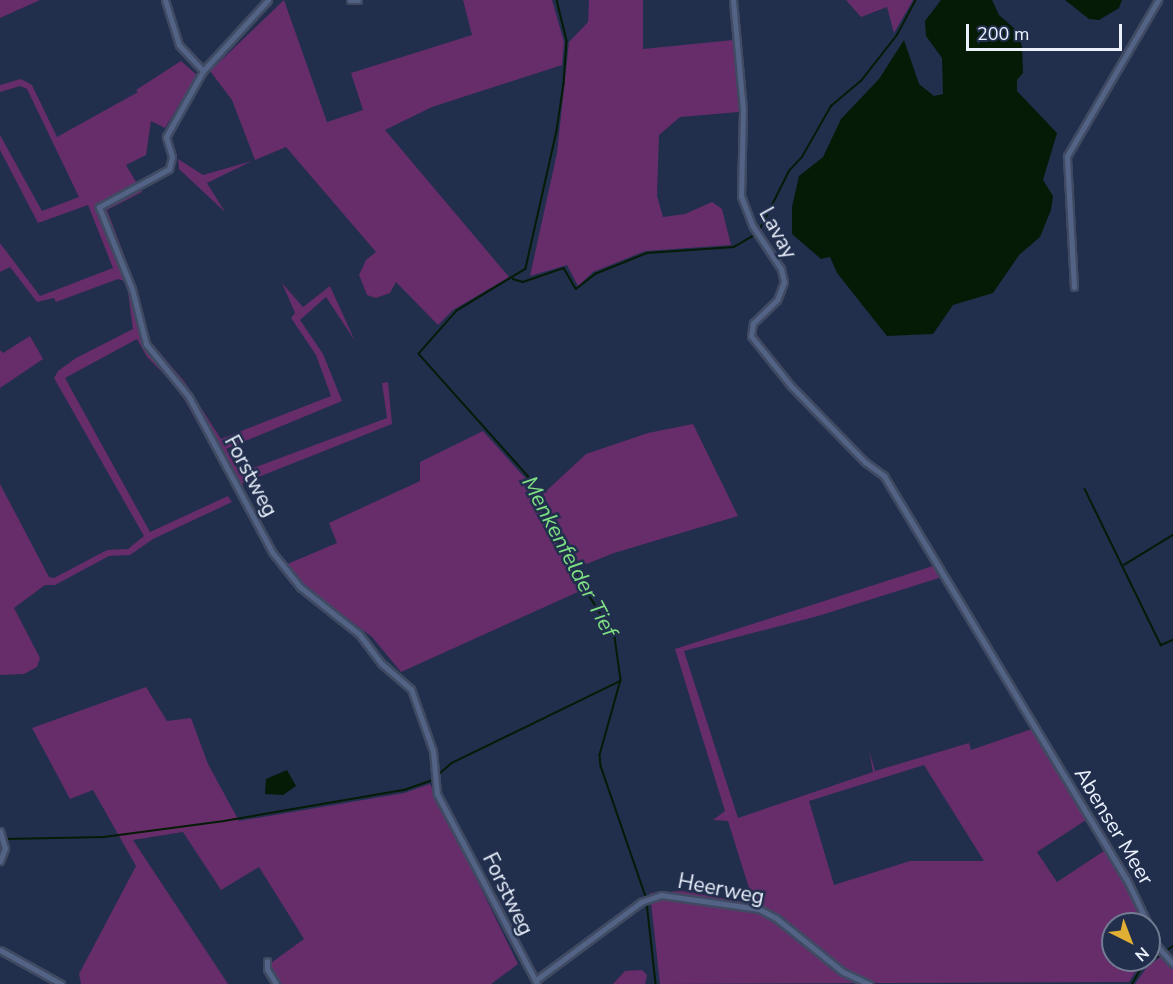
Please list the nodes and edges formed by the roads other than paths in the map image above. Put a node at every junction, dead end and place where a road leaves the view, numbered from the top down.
1 (165, 0) edge
2 (268, 0) edge
3 (358, 0) edge
4 (733, 0) edge
5 (1158, 0) edge
6 (351, 1) edge
7 (203, 71) junction
8 (1074, 287) dead end
9 (791, 386) joint
10 (0, 831) edge
11 (0, 861) edge
12 (1143, 912) edge
13 (0, 950) edge
14 (1161, 951) edge
15 (267, 961) dead end
16 (1173, 964) edge
17 (537, 982) edge
18 (61, 984) edge
19 (276, 984) edge
20 (869, 984) edge

1 - 7 street
2 - 7 street, Forstweg
3 - 6 street
4 - 9 street, Lavay
5 - 8 street
7 - 17 street, Forstweg
9 - 12 street, Abenser Meer
10 - 11 street
13 - 18 street
14 - 16 street, Abenser Meer
15 - 19 street
17 - 20 street, Heerweg

